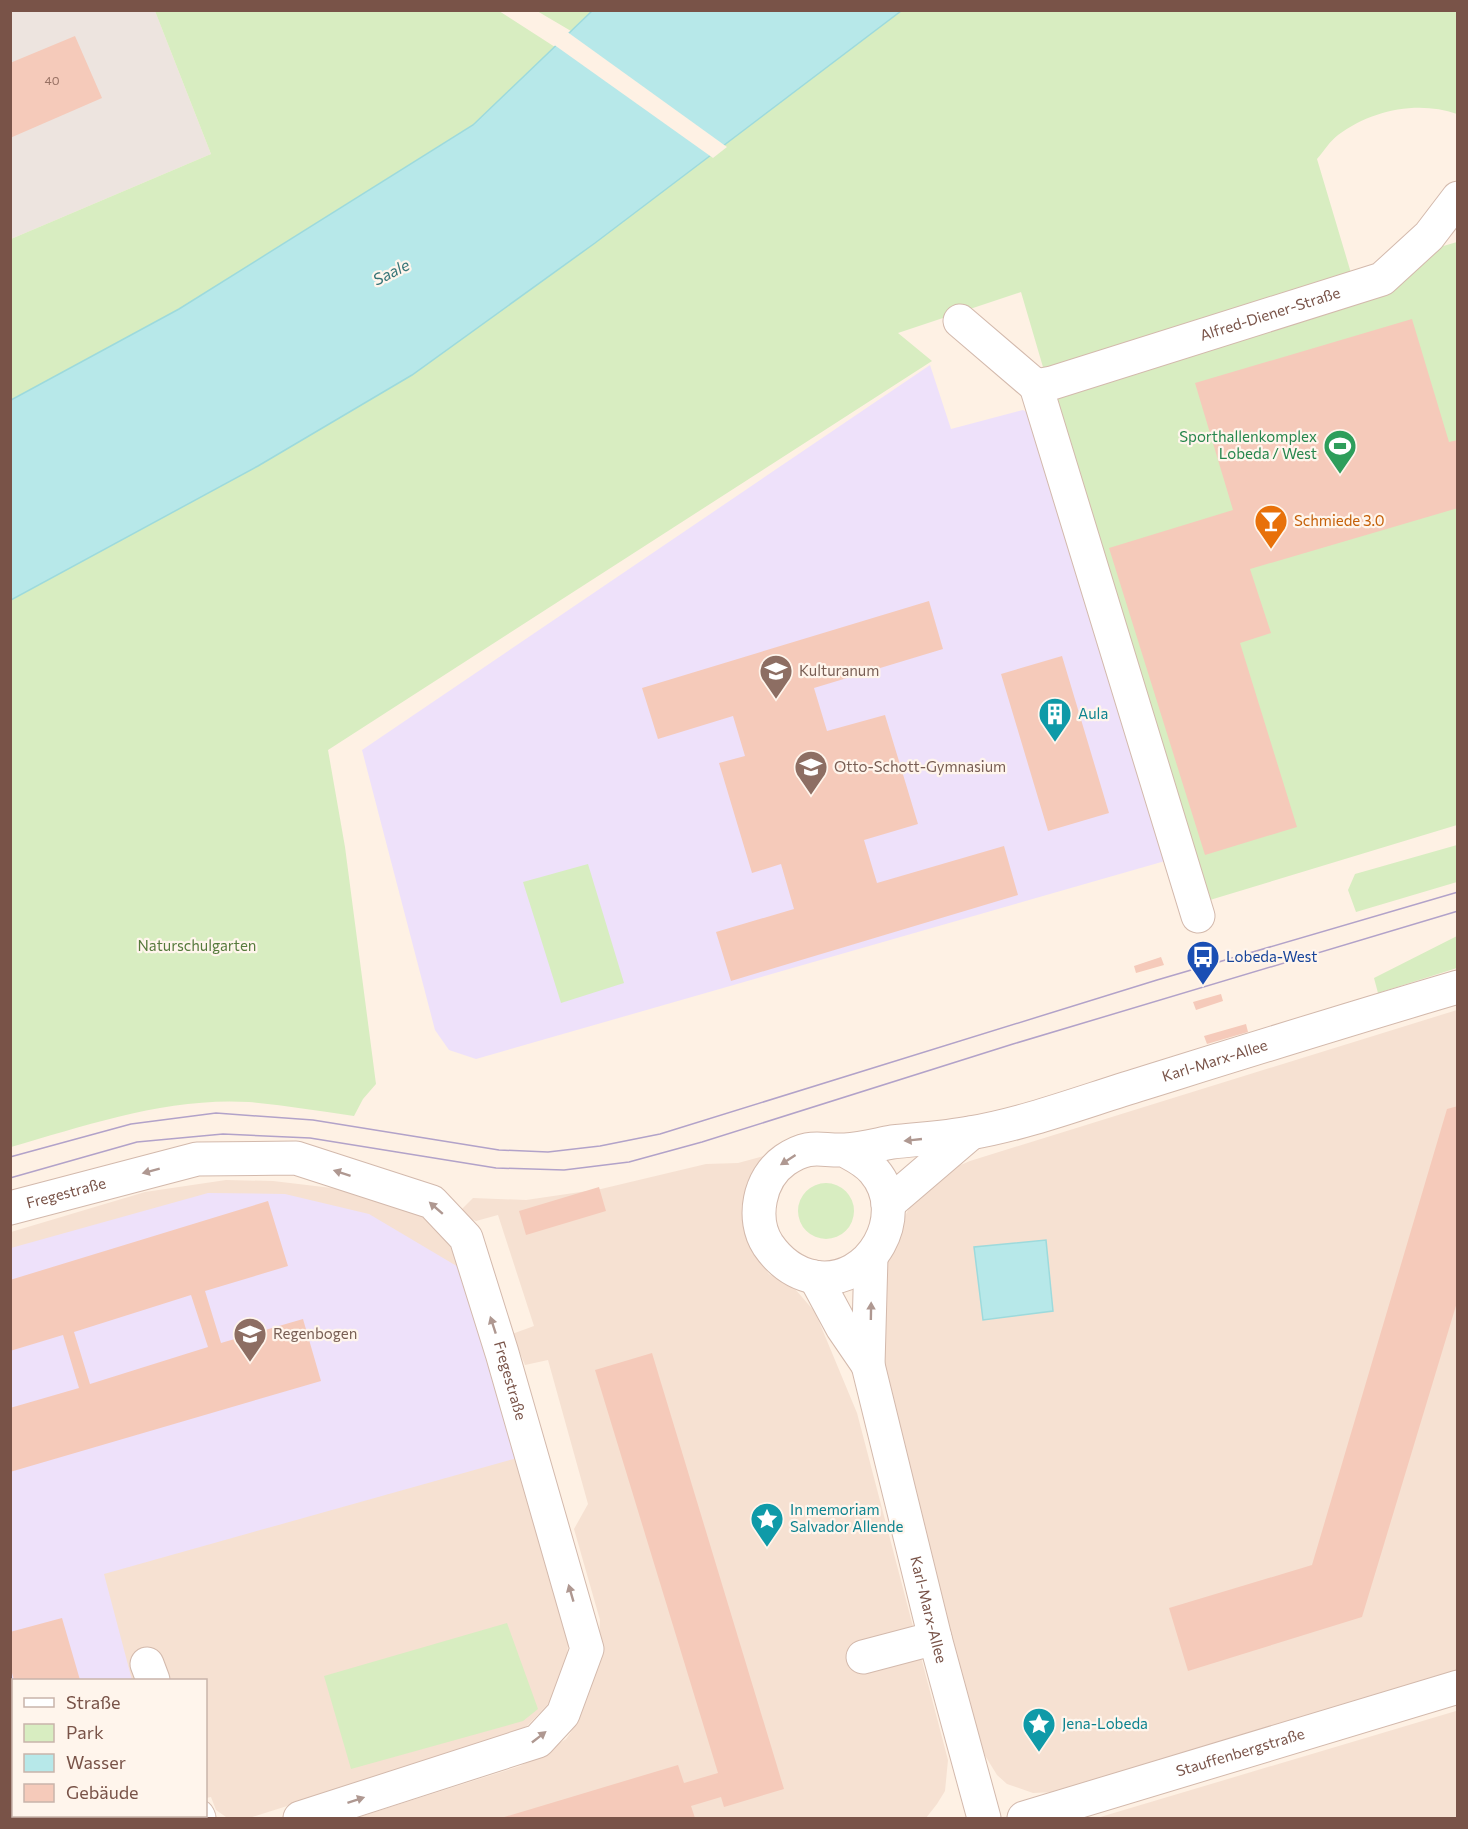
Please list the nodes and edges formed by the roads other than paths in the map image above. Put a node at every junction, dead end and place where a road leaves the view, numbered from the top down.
1 (1458, 198) edge
2 (960, 321) dead end
3 (1044, 384) junction
4 (1198, 916) dead end
5 (1458, 987) edge
6 (971, 1133) junction
7 (844, 1150) junction
8 (888, 1203) junction
9 (10, 1208) edge
10 (871, 1257) junction
11 (815, 1277) junction
12 (868, 1365) junction
13 (935, 1638) junction
14 (863, 1657) dead end
15 (1458, 1688) edge
16 (300, 1818) edge
17 (984, 1818) edge
18 (1024, 1818) edge

1 - 3 street, Alfred-Diener-Straße
2 - 3 street
3 - 4 street
5 - 6 street, Karl-Marx-Allee
6 -> 7 street, Karl-Marx-Allee
6 - 8 street, Karl-Marx-Allee
7 - 8 street, Karl-Marx-Allee
7 -> 11 street, Karl-Marx-Allee
8 - 10 street, Karl-Marx-Allee
16 -> 9 street, Fregestraße
10 - 11 street, Karl-Marx-Allee
12 -> 10 street, Karl-Marx-Allee
11 - 12 street, Karl-Marx-Allee
12 - 13 street, Karl-Marx-Allee
13 - 14 street
13 - 17 street, Karl-Marx-Allee
15 - 18 street, Stauffenbergstraße

